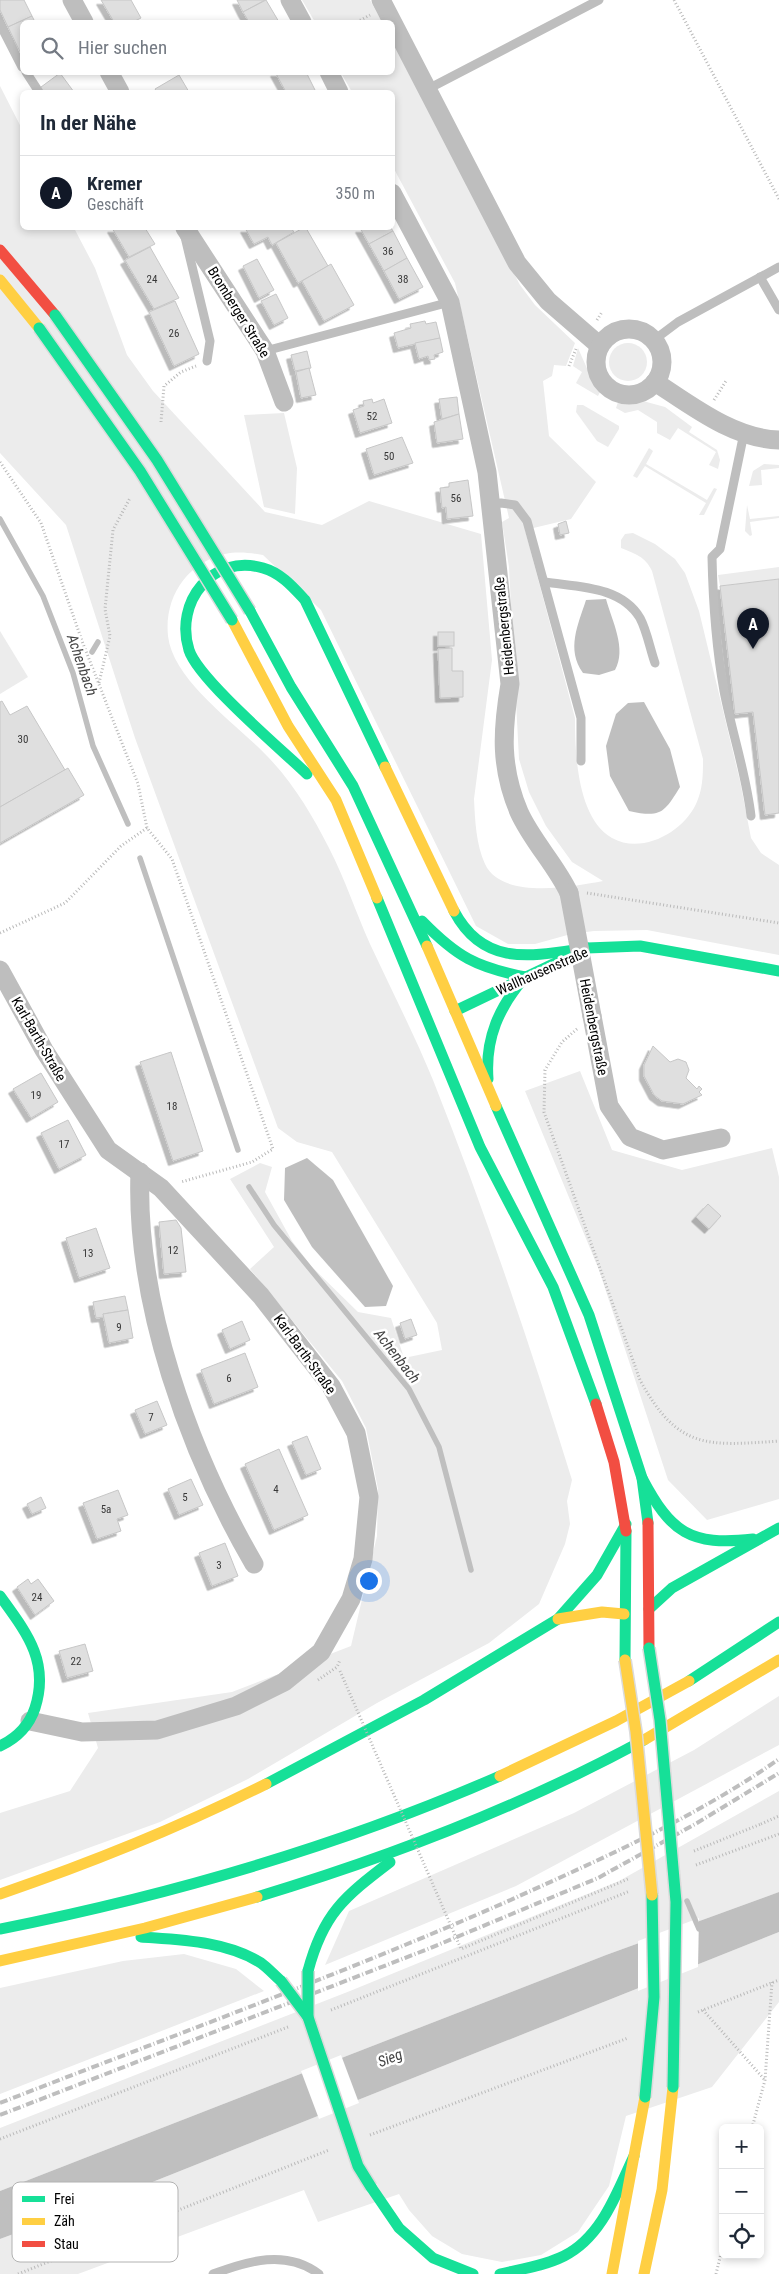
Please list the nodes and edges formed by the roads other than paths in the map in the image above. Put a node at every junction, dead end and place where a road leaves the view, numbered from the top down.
1 (72, 0) edge
2 (290, 0) edge
3 (381, 0) edge
4 (599, 0) edge
5 (83, 20) edge
6 (301, 20) edge
7 (392, 20) edge
8 (0, 24) edge
9 (395, 27) edge
10 (20, 63) edge
11 (28, 75) edge
12 (111, 75) edge
13 (330, 75) edge
14 (428, 89) junction
15 (38, 90) edge
16 (119, 90) edge
17 (338, 90) edge
18 (395, 199) edge
19 (184, 230) edge
20 (185, 230) edge
21 (0, 250) edge
22 (779, 267) edge
23 (760, 277) junction
24 (0, 280) edge
25 (450, 302) junction
26 (779, 310) edge
27 (654, 340) junction
28 (600, 346) junction
29 (265, 351) junction
30 (207, 361) dead end
31 (655, 382) junction
32 (284, 402) dead end
33 (744, 434) junction
34 (779, 440) edge
35 (491, 504) junction
36 (545, 582) junction
37 (655, 663) dead end
38 (581, 760) dead end
39 (336, 800) junction
40 (751, 816) dead end
41 (411, 909) junction
42 (587, 948) junction
43 (0, 970) edge
44 (779, 971) edge
45 (525, 977) junction
46 (455, 1011) junction
47 (429, 1023) junction
48 (491, 1096) junction
49 (721, 1138) dead end
50 (140, 1172) junction
51 (642, 1478) junction
52 (626, 1524) junction
53 (779, 1528) edge
54 (762, 1537) junction
55 (254, 1564) dead end
56 (0, 1596) edge
57 (649, 1609) junction
58 (624, 1614) junction
59 (558, 1619) junction
60 (779, 1622) edge
61 (779, 1660) edge
62 (30, 1721) junction
63 (0, 1746) edge
64 (411, 1845) junction
65 (0, 1894) edge
66 (0, 1929) edge
67 (122, 1935) junction
68 (0, 1961) edge
69 (308, 2017) junction
70 (634, 2156) junction
71 (213, 2274) edge
72 (319, 2274) edge
73 (473, 2274) edge
74 (500, 2274) edge
75 (612, 2274) edge
76 (644, 2274) edge

1 - 5 street
2 - 6 street
3 - 7 street
4 - 14 lane
8 - 10 lane
9 - 14 street
11 - 15 lane
12 - 16 street
13 - 17 street
14 - 28 street
18 - 25 street, Heidenbergstraße
19 - 30 lane
20 - 29 street, Bromberger Straße
21 - 41 main road, bridge
22 - 23 lane
23 - 26 lane
23 - 27 lane
24 - 39 main road, bridge
25 - 29 lane
25 - 35 street, Heidenbergstraße
27 - 28 street
27 - 31 street
28 - 31 street
29 - 32 street, Bromberger Straße
31 - 33 street
33 - 34 street
33 - 40 lane
35 - 36 lane
35 - 49 street, Heidenbergstraße, bridge
36 - 37 lane
36 - 38 lane
39 - 42 main road
39 - 47 main road
41 - 45 main road
41 - 46 main road
42 - 44 main road, Wallhausenstraße
42 - 45 main road, Wallhausenstraße
43 - 50 street, Karl-Barth-Straße
45 - 46 main road, Wallhausenstraße
45 - 48 main road
46 - 47 main road, Wallhausenstraße
46 - 48 main road
47 - 52 main road
48 - 51 main road
50 - 55 street
50 - 62 street, Karl-Barth-Straße
51 - 54 main road
51 - 57 main road
52 - 58 main road
52 - 59 main road
53 - 54 main road
54 - 57 main road
56 - 62 main road
57 - 58 main road
57 - 76 main road, bridge
58 - 59 main road
58 - 70 main road, bridge
59 - 65 main road
60 - 66 main road
61 - 64 main road
62 - 63 main road
64 - 67 main road
64 - 69 main road, bridge
67 - 68 main road
67 - 69 main road, bridge
69 - 73 main road, bridge
70 - 74 main road
70 - 75 main road
71 - 72 lane

